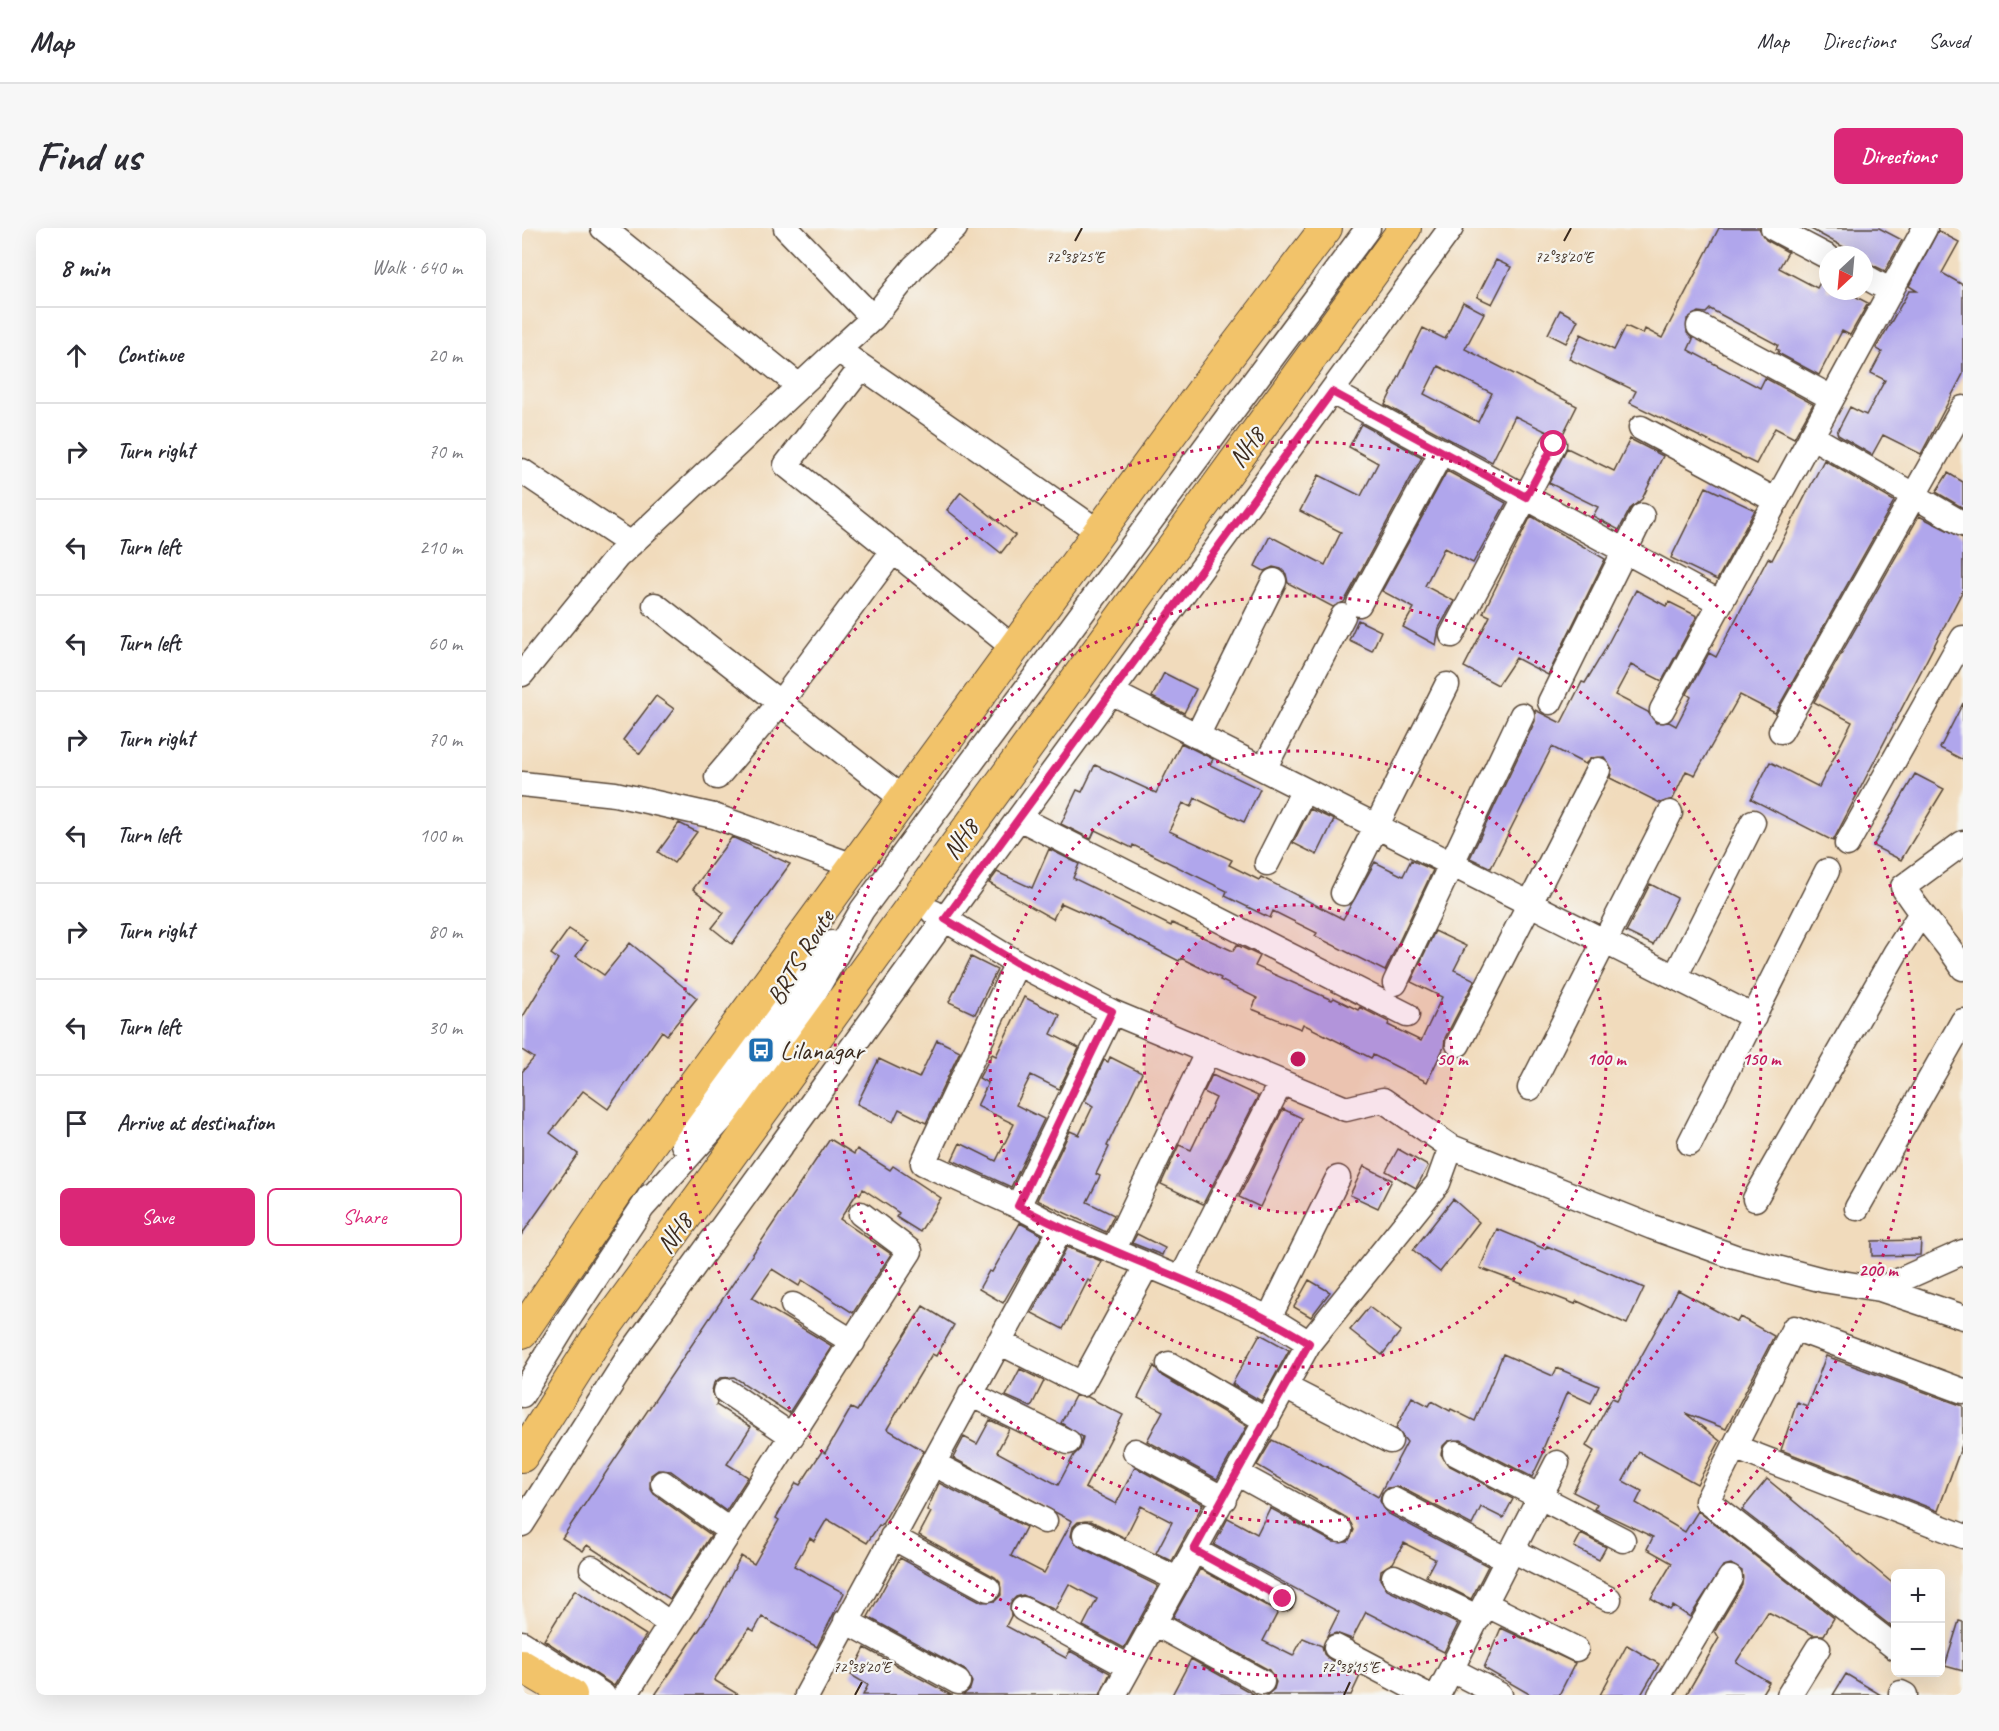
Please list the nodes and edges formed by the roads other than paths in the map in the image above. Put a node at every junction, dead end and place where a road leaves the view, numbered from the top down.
1 (603, 228) edge
2 (786, 228) edge
3 (955, 228) edge
4 (1326, 228) edge
5 (1368, 228) edge
6 (1406, 228) edge
7 (1451, 228) edge
8 (1773, 228) edge
9 (1925, 228) edge
10 (1819, 252) edge
11 (1873, 281) edge
12 (1891, 291) junction
13 (873, 318) junction
14 (1699, 326) dead end
15 (838, 350) junction
16 (861, 368) junction
17 (799, 386) junction
18 (1332, 392) junction
19 (1832, 398) junction
20 (1963, 408) edge
21 (1641, 429) dead end
22 (1811, 436) junction
23 (1554, 444) dead end
24 (1442, 451) junction
25 (522, 471) edge
26 (1913, 493) junction
27 (1526, 497) junction
28 (1775, 500) junction
29 (1642, 516) dead end
30 (1963, 524) edge
31 (1099, 532) junction
32 (631, 544) junction
33 (893, 551) junction
34 (1624, 553) junction
35 (1275, 581) dead end
36 (1719, 602) junction
37 (655, 605) dead end
38 (1452, 635) dead end
39 (1963, 638) edge
40 (1014, 648) junction
41 (522, 674) edge
42 (1447, 685) dead end
43 (1111, 692) junction
44 (780, 702) junction
45 (1550, 702) dead end
46 (1662, 710) dead end
47 (1522, 715) dead end
48 (1781, 731) dead end
49 (1197, 736) junction
50 (1264, 769) junction
51 (1598, 770) dead end
52 (717, 777) dead end
53 (522, 784) edge
54 (1304, 790) junction
55 (903, 799) junction
56 (1670, 813) dead end
57 (1019, 818) junction
58 (1753, 822) dead end
59 (1377, 827) junction
60 (1963, 843) edge
61 (1847, 844) dead end
62 (1267, 863) dead end
63 (1452, 865) junction
64 (854, 866) junction
65 (1827, 871) dead end
66 (1343, 893) dead end
67 (915, 901) junction
68 (1528, 903) junction
69 (1920, 915) junction
70 (945, 919) junction
71 (1604, 941) junction
72 (1960, 956) edge
73 (1017, 963) junction
74 (1675, 977) junction
75 (1395, 983) dead end
76 (1112, 1011) junction
77 (1407, 1015) dead end
78 (1754, 1017) junction
79 (1963, 1021) edge
80 (1458, 1044) dead end
81 (1208, 1052) junction
82 (1281, 1082) junction
83 (1530, 1088) dead end
84 (1690, 1143) dead end
85 (1451, 1147) junction
86 (1338, 1178) dead end
87 (1755, 1199) dead end
88 (1018, 1206) junction
89 (1857, 1208) dead end
90 (861, 1214) dead end
91 (1060, 1229) junction
92 (1113, 1251) junction
93 (1963, 1252) edge
94 (1148, 1265) junction
95 (1181, 1279) junction
96 (1880, 1288) junction
97 (793, 1305) dead end
98 (1963, 1317) edge
99 (1269, 1318) junction
100 (522, 1332) edge
101 (853, 1342) junction
102 (999, 1342) junction
103 (1309, 1343) junction
104 (1169, 1364) dead end
105 (1286, 1386) junction
106 (726, 1391) dead end
107 (1963, 1391) edge
108 (970, 1394) junction
109 (522, 1395) edge
110 (1267, 1420) junction
111 (792, 1436) junction
112 (1068, 1442) dead end
113 (1390, 1442) dead end
114 (1734, 1446) junction
115 (1135, 1451) dead end
116 (1455, 1453) dead end
117 (522, 1456) edge
118 (932, 1463) junction
119 (1557, 1463) dead end
120 (1238, 1474) junction
121 (663, 1483) dead end
122 (1539, 1497) junction
123 (1224, 1499) junction
124 (1394, 1500) dead end
125 (1045, 1521) dead end
126 (522, 1524) edge
127 (1340, 1530) dead end
128 (730, 1531) junction
129 (1085, 1534) dead end
130 (1963, 1536) edge
131 (892, 1537) junction
132 (1623, 1540) dead end
133 (1194, 1550) junction
134 (1510, 1555) junction
135 (592, 1568) dead end
136 (1394, 1577) dead end
137 (1730, 1578) dead end
138 (1176, 1579) junction
139 (988, 1589) dead end
140 (1283, 1599) dead end
141 (1610, 1599) dead end
142 (1023, 1609) dead end
143 (1482, 1611) junction
144 (846, 1621) junction
145 (1154, 1623) junction
146 (670, 1624) junction
147 (522, 1643) edge
148 (1891, 1644) edge
149 (1336, 1647) dead end
150 (1818, 1648) dead end
151 (1576, 1649) dead end
152 (522, 1666) edge
153 (1129, 1667) junction
154 (1452, 1670) junction
155 (522, 1682) edge
156 (958, 1682) dead end
157 (1262, 1682) dead end
158 (543, 1695) edge
159 (571, 1695) edge
160 (603, 1695) edge
161 (625, 1695) edge
162 (807, 1695) edge
163 (1114, 1695) edge
164 (1427, 1695) edge
165 (1438, 1695) edge
166 (1500, 1695) edge
167 (1660, 1695) edge
168 (1789, 1695) edge

1 - 17 street
2 - 13 street
3 - 13 street
4 - 31 main road
5 - 109 street, BRTS Route
6 - 67 main road, NH8
7 - 18 street
8 - 10 street
9 - 12 street
11 - 12 street
12 - 19 street
13 - 15 street
14 - 19 street
15 - 16 street
15 - 17 street
16 - 31 street
16 - 33 street
17 - 32 street
18 - 24 street
18 - 43 street
19 - 22 street
20 - 26 street
21 - 28 street
22 - 26 street
22 - 28 street
23 - 27 street
24 - 27 street
24 - 50 street
25 - 32 street
26 - 30 street
26 - 48 street
27 - 34 street
27 - 38 street
28 - 36 street
29 - 34 street
31 - 40 main road
32 - 41 street
33 - 40 street
33 - 44 street
34 - 36 street
34 - 45 street
35 - 49 street
36 - 46 street
37 - 44 street
39 - 61 street
40 - 55 main road
42 - 59 street
43 - 49 street
43 - 57 street
44 - 52 street
44 - 55 street
47 - 63 street
49 - 50 street
50 - 54 street
51 - 68 street
53 - 64 street
54 - 59 street
54 - 62 street
55 - 64 main road
56 - 71 street
57 - 70 street
57 - 77 street
58 - 74 street
59 - 63 street
59 - 66 street
60 - 69 street
63 - 68 street
63 - 75 street
64 - 100 main road
65 - 78 street
67 - 70 street
67 - 117 main road, NH8
68 - 71 street
68 - 80 street
69 - 72 street
69 - 87 street
70 - 73 street
70 - 126 street
71 - 74 street
71 - 83 street
73 - 76 street
73 - 88 street
74 - 78 street
76 - 81 street
76 - 88 street
78 - 84 street
79 - 89 street
81 - 82 street
81 - 92 street
82 - 85 street
82 - 95 street
85 - 96 street
85 - 103 street
86 - 99 street
88 - 91 street
90 - 101 street
91 - 92 street
91 - 102 street
92 - 94 street
93 - 96 street
94 - 95 street
94 - 102 street
95 - 99 street
96 - 98 street
97 - 101 street
99 - 103 street
101 - 111 street
102 - 108 street
103 - 105 street
104 - 110 street
105 - 110 street
105 - 113 street
106 - 111 street
107 - 114 street
108 - 112 street
108 - 118 street
110 - 120 street
111 - 128 street
114 - 130 street
114 - 148 street
115 - 123 street
116 - 122 street
118 - 125 street
118 - 131 street
119 - 122 street
120 - 123 street
120 - 127 street
121 - 128 street
122 - 132 street
122 - 134 street
123 - 133 street
124 - 134 street
128 - 146 street
129 - 138 street
131 - 139 street
131 - 144 street
133 - 138 street
133 - 140 street
134 - 141 street
134 - 143 street
135 - 146 street
136 - 143 street
137 - 167 street
138 - 145 street
142 - 153 street
143 - 151 street
143 - 154 street
144 - 156 street
144 - 162 street
145 - 153 street
145 - 157 street
146 - 161 street
147 - 160 street
149 - 164 street
150 - 168 street
152 - 159 main road
153 - 163 street
154 - 165 street
154 - 166 street
155 - 158 main road

